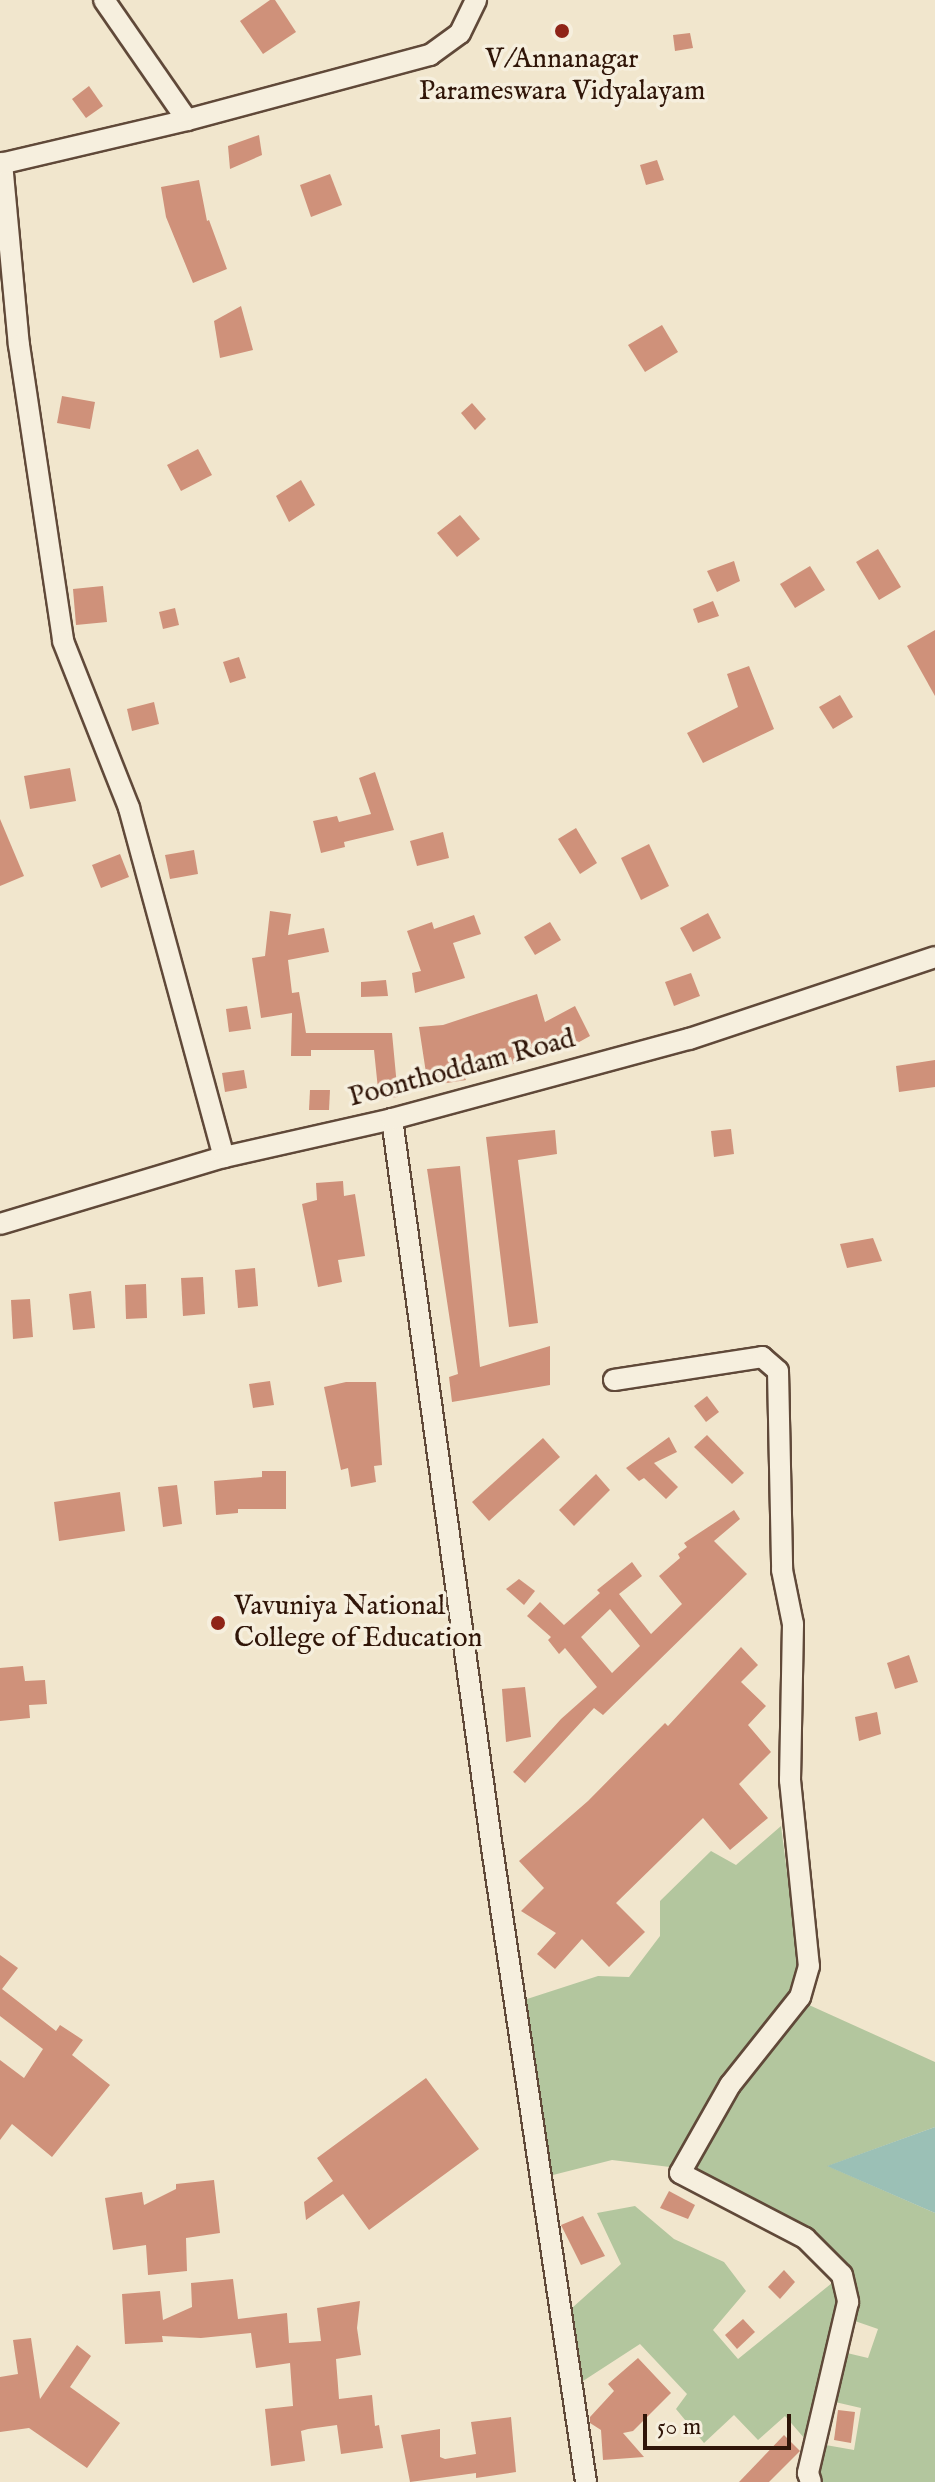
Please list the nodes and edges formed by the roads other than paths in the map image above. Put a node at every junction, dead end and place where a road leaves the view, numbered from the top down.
1 (104, 0) edge
2 (476, 0) edge
3 (187, 120) junction
4 (1, 164) edge
5 (935, 957) edge
6 (392, 1119) junction
7 (224, 1157) junction
8 (0, 1224) edge
9 (614, 1380) dead end
10 (586, 2482) edge
11 (811, 2482) edge

1 - 3 street
2 - 3 street
3 - 4 street
4 - 7 street
5 - 6 street, Poonthoddam Road
6 - 7 street, Poonthoddam Road
6 - 10 street
7 - 8 street, Poonthoddam Road
9 - 11 street

